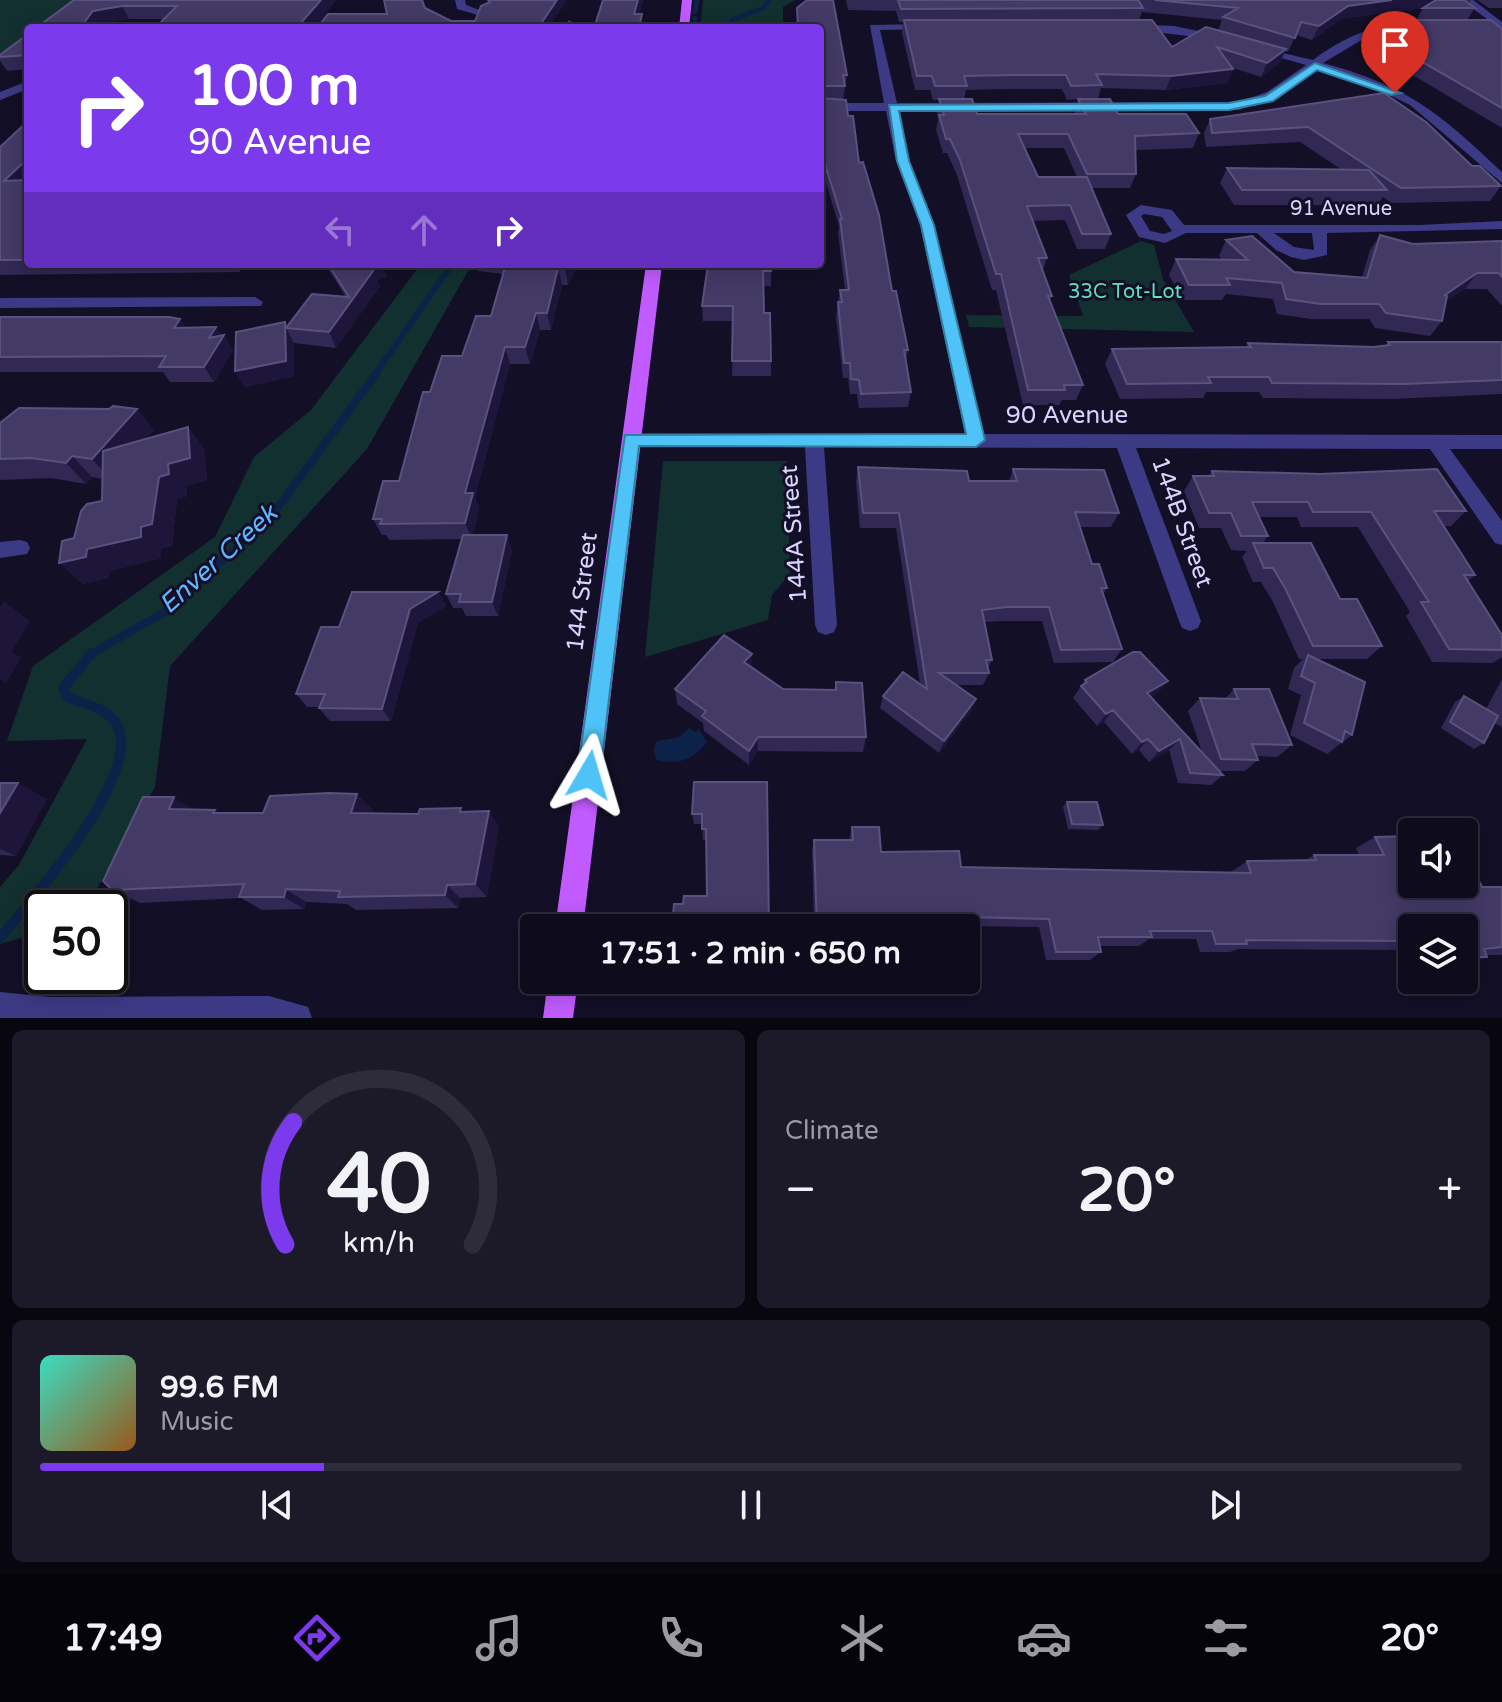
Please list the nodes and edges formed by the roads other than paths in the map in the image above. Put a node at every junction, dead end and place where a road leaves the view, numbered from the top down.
1 (460, 0) edge
2 (687, 0) edge
3 (1466, 0) edge
4 (485, 14) edge
5 (684, 24) edge
6 (936, 27) edge
7 (1123, 27) edge
8 (1502, 27) edge
9 (1418, 28) edge
10 (1485, 28) edge
11 (1315, 66) junction
12 (24, 87) edge
13 (0, 96) edge
14 (824, 107) edge
15 (893, 107) junction
16 (1502, 179) edge
17 (1502, 225) edge
18 (1180, 229) dead end
19 (1261, 229) junction
20 (1319, 229) junction
21 (653, 268) edge
22 (255, 302) dead end
23 (0, 303) edge
24 (631, 440) junction
25 (814, 440) junction
26 (976, 440) junction
27 (1124, 441) junction
28 (1435, 442) junction
29 (1502, 442) edge
30 (1502, 537) edge
31 (1190, 621) dead end
32 (826, 625) dead end
33 (571, 914) edge
34 (561, 994) edge
35 (0, 1007) edge
36 (50, 1015) edge
37 (297, 1018) edge
38 (558, 1018) edge

1 - 4 street
2 - 5 main road
3 - 8 street
6 - 15 street
7 - 11 street
8 - 10 street
9 - 11 street
11 - 15 street
11 - 16 street
12 - 13 street
14 - 15 street
15 - 26 street
17 - 20 street, 91 Avenue
18 - 19 street, 91 Avenue
19 - 20 street, 91 Avenue
19 - 20 street
21 - 24 main road, 144 Street
22 - 23 street
24 - 25 street, 90 Avenue
24 - 33 main road, 144 Street
25 - 26 street, 90 Avenue
25 - 32 street, 144A Street
26 - 27 street, 90 Avenue
27 - 28 street, 90 Avenue
27 - 31 street, 144B Street
28 - 29 street, 90 Avenue
28 - 30 street
34 - 38 main road
35 - 36 street
36 - 37 street

